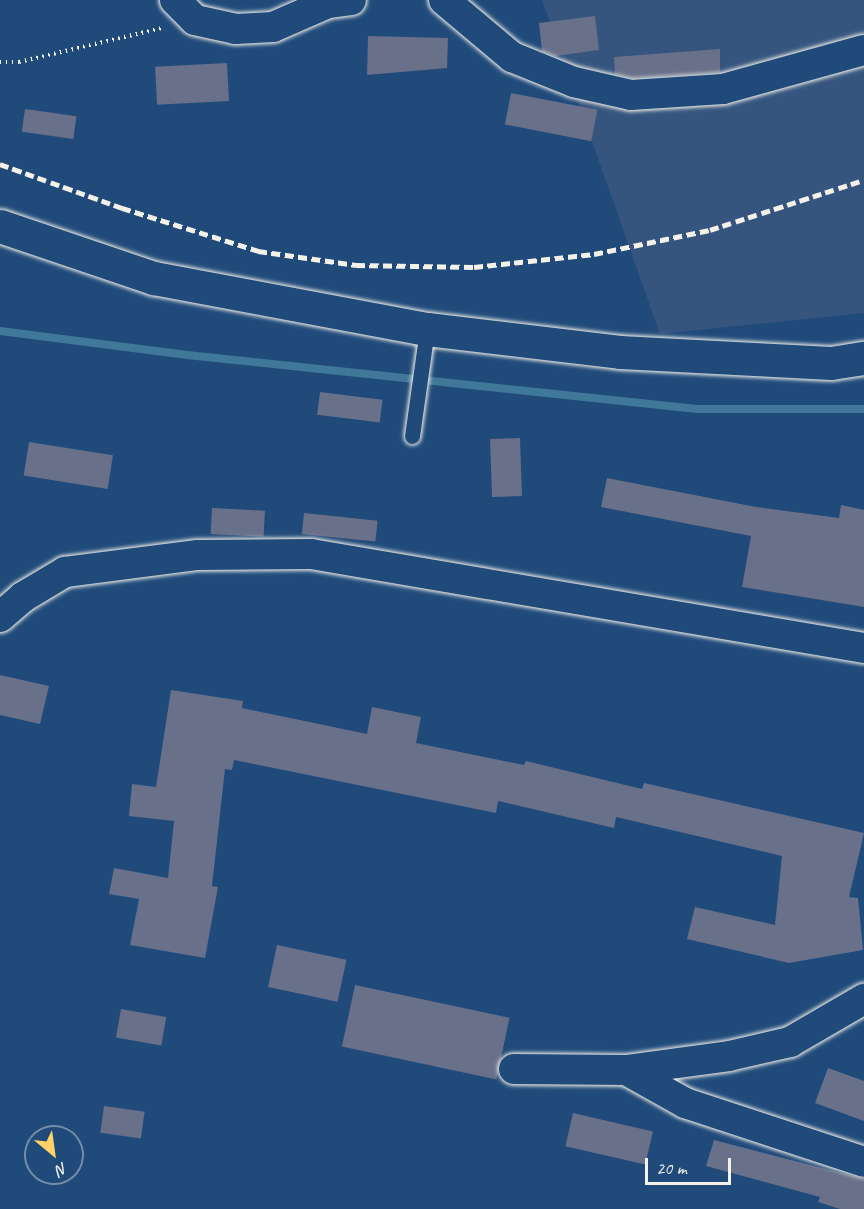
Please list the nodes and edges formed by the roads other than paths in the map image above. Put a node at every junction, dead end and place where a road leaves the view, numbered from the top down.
1 (351, 0) edge
2 (444, 0) edge
3 (185, 10) edge
4 (857, 60) edge
5 (0, 226) edge
6 (424, 341) junction
7 (864, 358) edge
8 (412, 436) dead end
9 (0, 616) edge
10 (864, 648) edge
11 (864, 999) edge
12 (513, 1069) dead end
13 (626, 1070) junction
14 (864, 1162) edge

1 - 3 street
2 - 4 street
5 - 6 main road
6 - 7 main road
6 - 8 lane
9 - 10 street
11 - 13 street
12 - 13 street
13 - 14 street

